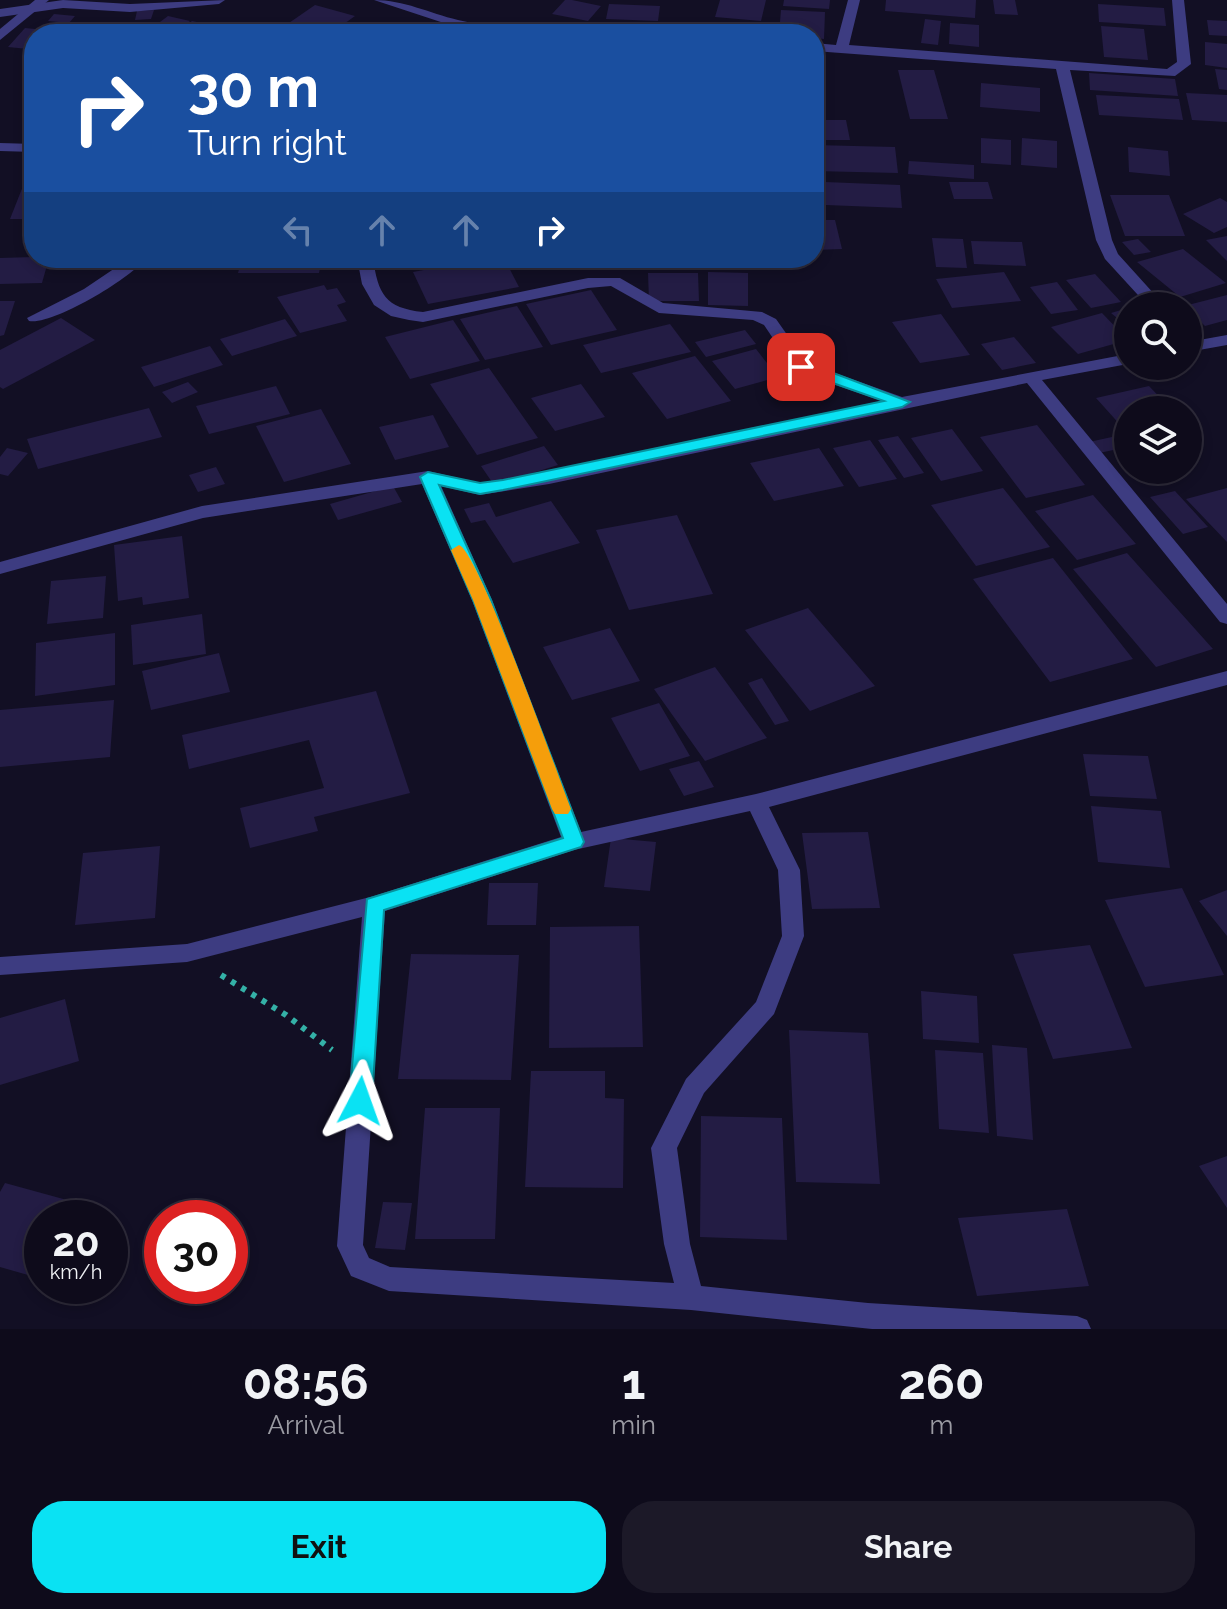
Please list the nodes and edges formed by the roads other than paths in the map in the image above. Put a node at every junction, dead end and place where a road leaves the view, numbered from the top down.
1 (43, 0) edge
2 (219, 0) edge
3 (380, 0) edge
4 (854, 0) edge
5 (1178, 0) edge
6 (29, 11) junction
7 (0, 13) edge
8 (459, 24) edge
9 (0, 36) edge
10 (824, 48) edge
11 (841, 50) junction
12 (1062, 66) junction
13 (0, 147) edge
14 (24, 148) edge
15 (128, 268) edge
16 (366, 268) edge
17 (1144, 292) edge
18 (35, 318) dead end
19 (1227, 340) edge
20 (1202, 343) edge
21 (1114, 362) edge
22 (1032, 379) junction
23 (902, 402) junction
24 (428, 477) junction
25 (0, 568) edge
26 (1227, 617) edge
27 (1227, 678) edge
28 (756, 802) junction
29 (574, 842) junction
30 (374, 905) junction
31 (0, 966) edge
32 (691, 1297) junction
33 (1077, 1329) edge

1 - 6 street
2 - 6 street
3 - 8 street
4 - 11 street
5 - 12 street
6 - 7 street
6 - 9 street
10 - 11 street
11 - 12 street
12 - 17 street
13 - 14 street
15 - 18 street
16 - 23 street
19 - 20 street
21 - 22 street
22 - 23 street
22 - 26 street
23 - 24 street
24 - 25 street
24 - 29 street
27 - 28 street
28 - 29 street
28 - 32 street
29 - 30 street
30 - 31 street
30 - 32 street
32 - 33 street

